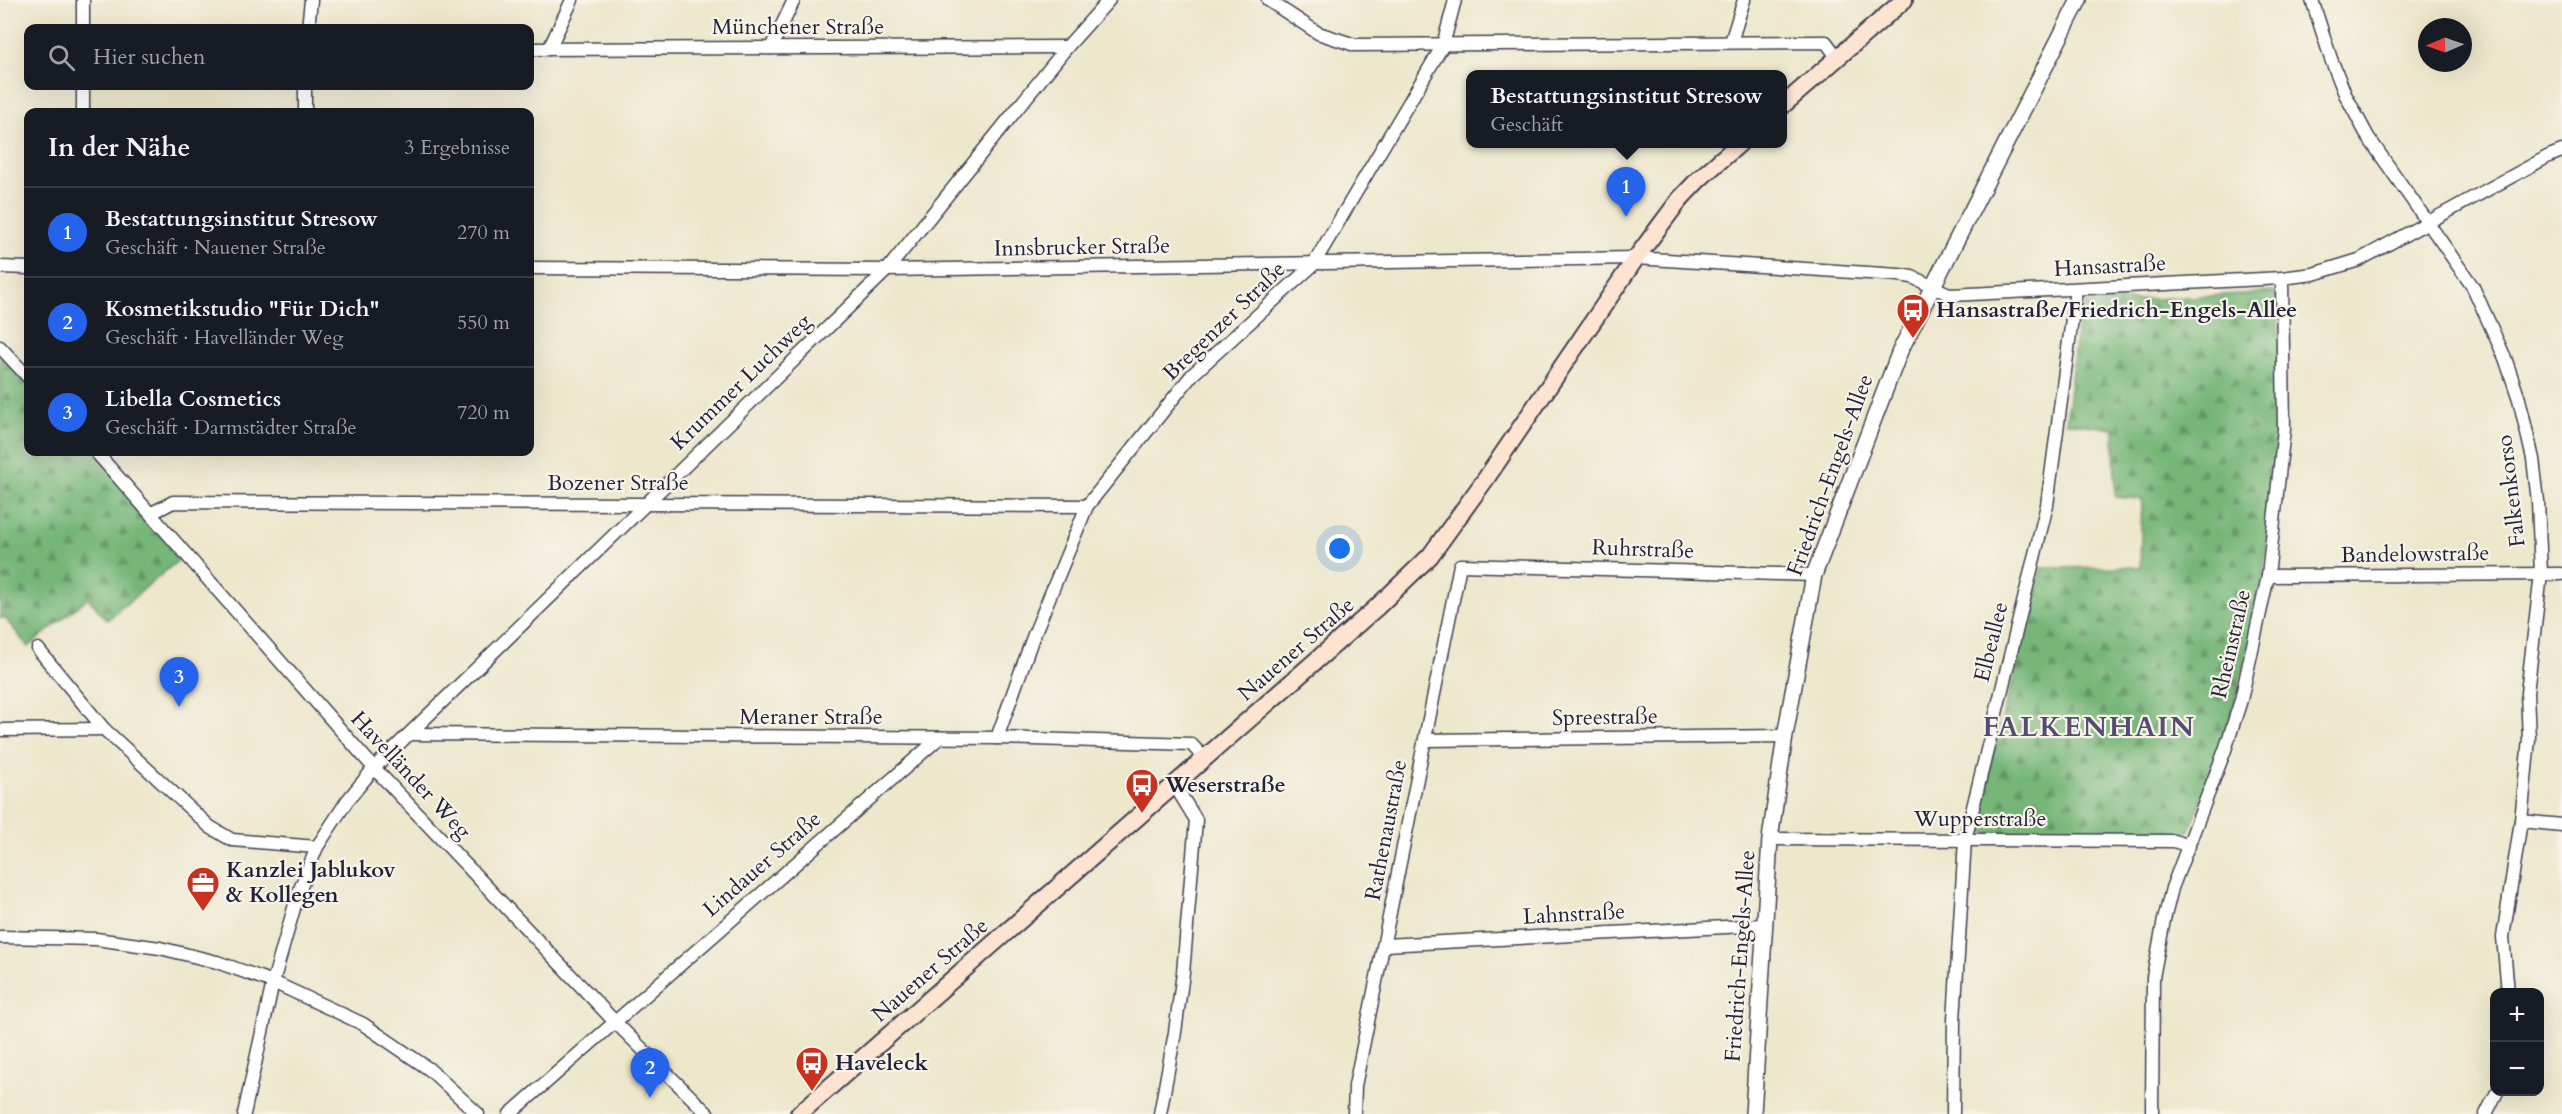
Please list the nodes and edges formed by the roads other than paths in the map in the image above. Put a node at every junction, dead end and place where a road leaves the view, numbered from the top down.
1 (83, 0) edge
2 (310, 0) edge
3 (572, 0) edge
4 (794, 0) edge
5 (1109, 0) edge
6 (1268, 0) edge
7 (1455, 0) edge
8 (1744, 0) edge
9 (1904, 0) edge
10 (2079, 0) edge
11 (2312, 0) edge
12 (83, 24) edge
13 (308, 24) edge
14 (1731, 42) junction
15 (1443, 45) junction
16 (1066, 47) junction
17 (771, 48) junction
18 (534, 49) edge
19 (549, 49) junction
20 (1838, 57) junction
21 (83, 90) edge
22 (305, 90) edge
23 (1787, 102) edge
24 (83, 108) edge
25 (305, 108) edge
26 (1735, 148) edge
27 (2562, 151) edge
28 (2429, 222) junction
29 (1636, 258) junction
30 (1313, 265) junction
31 (0, 267) edge
32 (24, 268) edge
33 (534, 268) edge
34 (886, 270) junction
35 (2283, 278) junction
36 (1932, 286) junction
37 (2076, 289) junction
38 (0, 347) edge
39 (24, 373) edge
40 (100, 456) edge
41 (645, 504) junction
42 (1087, 506) junction
43 (152, 513) junction
44 (1471, 565) joint
45 (2541, 574) junction
46 (2562, 574) edge
47 (1814, 575) junction
48 (2268, 576) junction
49 (38, 649) dead end
50 (104, 729) junction
51 (0, 730) edge
52 (411, 734) junction
53 (1785, 736) junction
54 (997, 738) junction
55 (938, 739) junction
56 (1425, 740) junction
57 (1204, 758) junction
58 (374, 768) junction
59 (1174, 784) junction
60 (2521, 821) junction
61 (2562, 825) edge
62 (1770, 839) junction
63 (1965, 840) junction
64 (2189, 846) junction
65 (316, 847) junction
66 (1764, 925) junction
67 (0, 937) edge
68 (1385, 945) junction
69 (273, 982) junction
70 (2508, 988) edge
71 (614, 1021) junction
72 (2495, 1096) edge
73 (244, 1114) edge
74 (478, 1114) edge
75 (510, 1114) edge
76 (708, 1114) edge
77 (799, 1114) edge
78 (1160, 1114) edge
79 (1354, 1114) edge
80 (1753, 1114) edge
81 (1953, 1114) edge
82 (2151, 1114) edge
83 (2486, 1114) edge

1 - 12 street
2 - 13 street
3 - 19 street
4 - 17 street
5 - 16 street, Krummer Luchweg
6 - 15 street
7 - 15 street, Bregenzer Straße
8 - 14 street
9 - 20 main road
10 - 36 street, Friedrich-Engels-Allee
11 - 28 street, Falkenkorso
14 - 15 street
14 - 20 street
15 - 30 street, Bregenzer Straße
16 - 17 street, Münchener Straße
16 - 34 street, Krummer Luchweg
17 - 19 street, Münchener Straße
18 - 19 street, Münchener Straße
20 - 23 main road
21 - 24 street
22 - 25 street
26 - 29 main road, Nauener Straße
27 - 28 street, Hansastraße
28 - 35 street, Hansastraße
28 - 45 street, Falkenkorso
29 - 30 street, Innsbrucker Straße
29 - 36 street, Hansastraße
29 - 57 main road, Nauener Straße
30 - 34 street, Innsbrucker Straße
30 - 42 street, Bregenzer Straße
31 - 32 street
33 - 34 street, Innsbrucker Straße
34 - 41 street, Krummer Luchweg
35 - 37 street, Hansastraße
35 - 48 street, Rheinstraße
36 - 37 street, Hansastraße
36 - 47 street, Friedrich-Engels-Allee
37 - 63 street, Elbeallee
38 - 39 street
40 - 43 street, Havelländer Weg
41 - 42 street, Bozener Straße
41 - 43 street, Bozener Straße
41 - 52 street, Krummer Luchweg
42 - 54 street, Bregenzer Straße
43 - 58 street, Havelländer Weg
44 - 47 street, Ruhrstraße
44 - 56 street, Rathenaustraße
45 - 46 street, Bandelowstraße
45 - 48 street, Bandelowstraße
45 - 60 street, Falkenkorso
47 - 53 street, Friedrich-Engels-Allee
48 - 64 street, Rheinstraße
49 - 50 street
50 - 51 street
50 - 65 street
52 - 55 street, Meraner Straße
52 - 58 street, Krummer Luchweg
53 - 56 street, Spreestraße
53 - 62 street, Friedrich-Engels-Allee
54 - 55 street, Meraner Straße
54 - 57 street, Meraner Straße
55 - 71 street, Lindauer Straße
56 - 68 street, Rathenaustraße
57 - 59 main road, Nauener Straße
58 - 65 street, Krummer Luchweg
58 - 71 street, Havelländer Weg
59 - 77 main road, Nauener Straße
59 - 78 street
60 - 61 street
60 - 70 street, Falkenkorso
62 - 63 street, Wupperstraße
62 - 66 street, Friedrich-Engels-Allee
63 - 64 street, Wupperstraße
63 - 81 street, Elbeallee
64 - 82 street, Rheinstraße
65 - 69 street, Krummer Luchweg
66 - 68 street, Lahnstraße
66 - 80 street, Friedrich-Engels-Allee
67 - 69 street
68 - 79 street, Rathenaustraße
69 - 73 street, Krummer Luchweg
69 - 74 street
71 - 75 street, Lindauer Straße
71 - 76 street, Havelländer Weg
72 - 83 street

